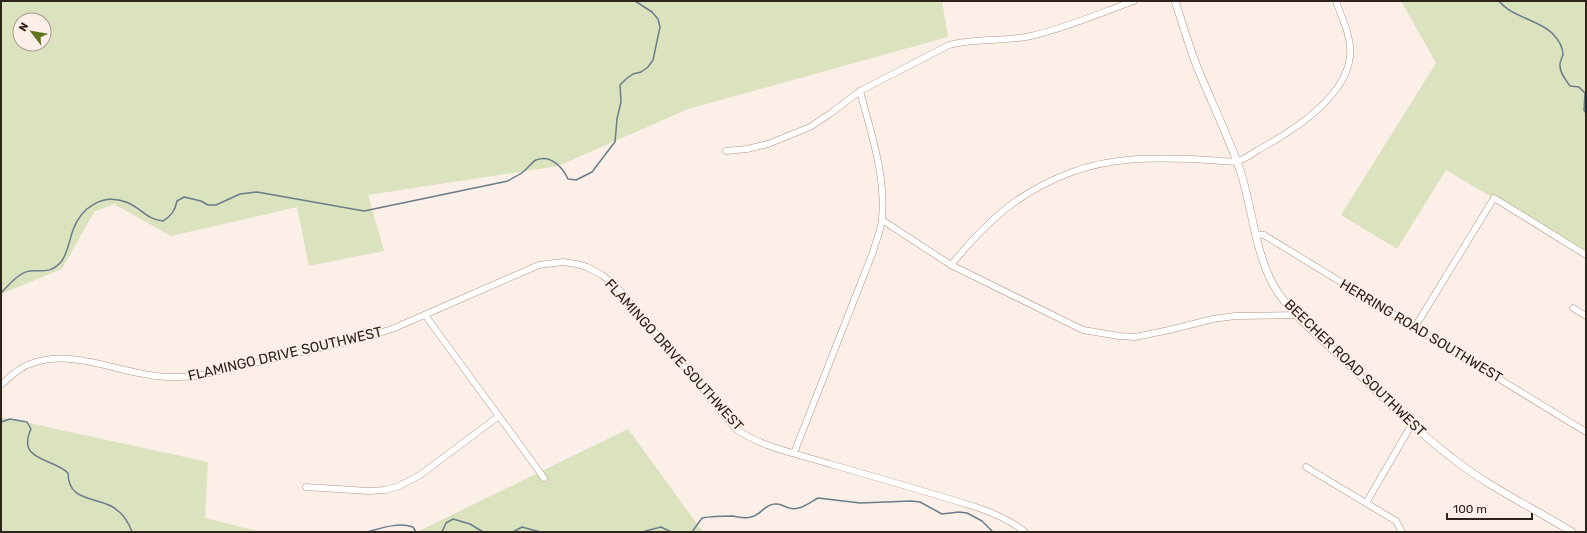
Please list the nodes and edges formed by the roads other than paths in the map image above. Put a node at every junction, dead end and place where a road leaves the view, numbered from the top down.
1 (1134, 1) edge
2 (1175, 1) edge
3 (1336, 1) edge
4 (860, 91) junction
5 (726, 151) dead end
6 (1237, 162) junction
7 (882, 220) junction
8 (1256, 234) junction
9 (1586, 255) edge
10 (951, 265) junction
11 (1573, 308) dead end
12 (425, 315) junction
13 (1297, 315) junction
14 (1586, 316) edge
15 (1415, 327) junction
16 (1, 386) edge
17 (499, 416) junction
18 (1412, 424) junction
19 (1586, 432) edge
20 (794, 453) junction
21 (1306, 467) dead end
22 (544, 478) dead end
23 (306, 487) dead end
24 (1366, 503) junction
25 (1025, 532) edge
26 (1402, 532) edge
27 (1572, 532) edge

1 - 4 street
2 - 6 street, BEECHER ROAD SOUTHWEST
3 - 6 street
4 - 5 street
4 - 7 street
6 - 8 street, BEECHER ROAD SOUTHWEST
6 - 10 street
7 - 10 street
7 - 20 street
8 - 13 street, BEECHER ROAD SOUTHWEST
8 - 15 street, HERRING ROAD SOUTHWEST
9 - 15 street
10 - 13 street
11 - 14 street
12 - 16 street, FLAMINGO DRIVE SOUTHWEST
12 - 17 street
12 - 20 street, FLAMINGO DRIVE SOUTHWEST
13 - 18 street, BEECHER ROAD SOUTHWEST
15 - 19 street, HERRING ROAD SOUTHWEST
17 - 22 street
17 - 23 street
18 - 24 street
18 - 27 street, BEECHER ROAD SOUTHWEST
20 - 25 street, FLAMINGO DRIVE SOUTHWEST
21 - 24 street
24 - 26 street

